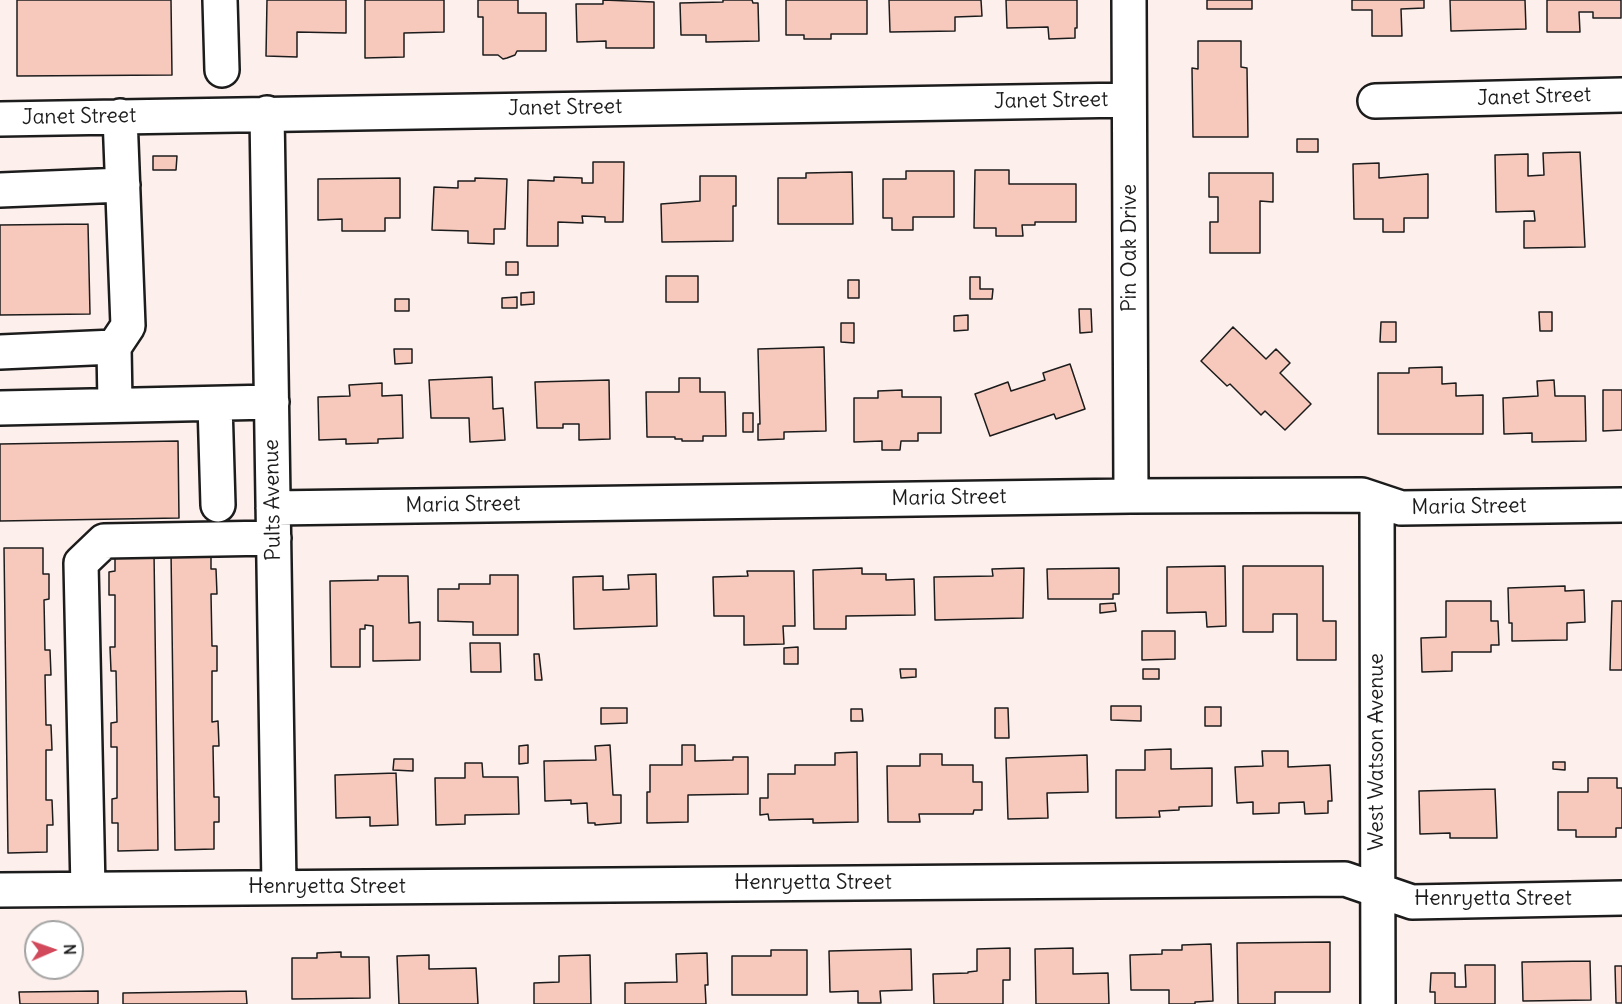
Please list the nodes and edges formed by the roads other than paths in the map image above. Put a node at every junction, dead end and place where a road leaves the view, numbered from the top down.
1 (220, 0) edge
2 (1129, 0) edge
3 (222, 70) dead end
4 (1622, 95) edge
5 (1130, 100) junction
6 (1375, 101) dead end
7 (267, 113) junction
8 (120, 116) junction
9 (0, 118) edge
10 (123, 185) junction
11 (0, 190) edge
12 (114, 347) junction
13 (0, 352) edge
14 (272, 402) junction
15 (115, 404) junction
16 (215, 404) junction
17 (0, 408) edge
18 (1131, 496) junction
19 (1377, 500) junction
20 (218, 505) dead end
21 (1622, 505) edge
22 (273, 523) junction
23 (279, 887) junction
24 (88, 889) junction
25 (0, 890) edge
26 (1377, 890) junction
27 (1622, 898) edge
28 (1378, 1004) edge

1 - 3 street
2 - 5 street, Pin Oak Drive
4 - 6 street, Janet Street
5 - 7 street, Janet Street
5 - 18 street, Pin Oak Drive
7 - 8 street, Janet Street
7 - 14 street, Pults Avenue
8 - 9 street, Janet Street
8 - 10 street
10 - 11 street
10 - 12 street
12 - 13 street
12 - 15 street
14 - 16 street
14 - 22 street, Pults Avenue
15 - 16 street
15 - 17 street
16 - 20 street
18 - 19 street, Maria Street
18 - 22 street, Maria Street
19 - 21 street, Maria Street
19 - 26 street, West Watson Avenue
22 - 23 street, Pults Avenue
22 - 24 street, Maria Street
23 - 24 street, Henryetta Street
23 - 26 street, Henryetta Street
24 - 25 street, Henryetta Street
26 - 27 street, Henryetta Street
26 - 28 street, West Watson Avenue

